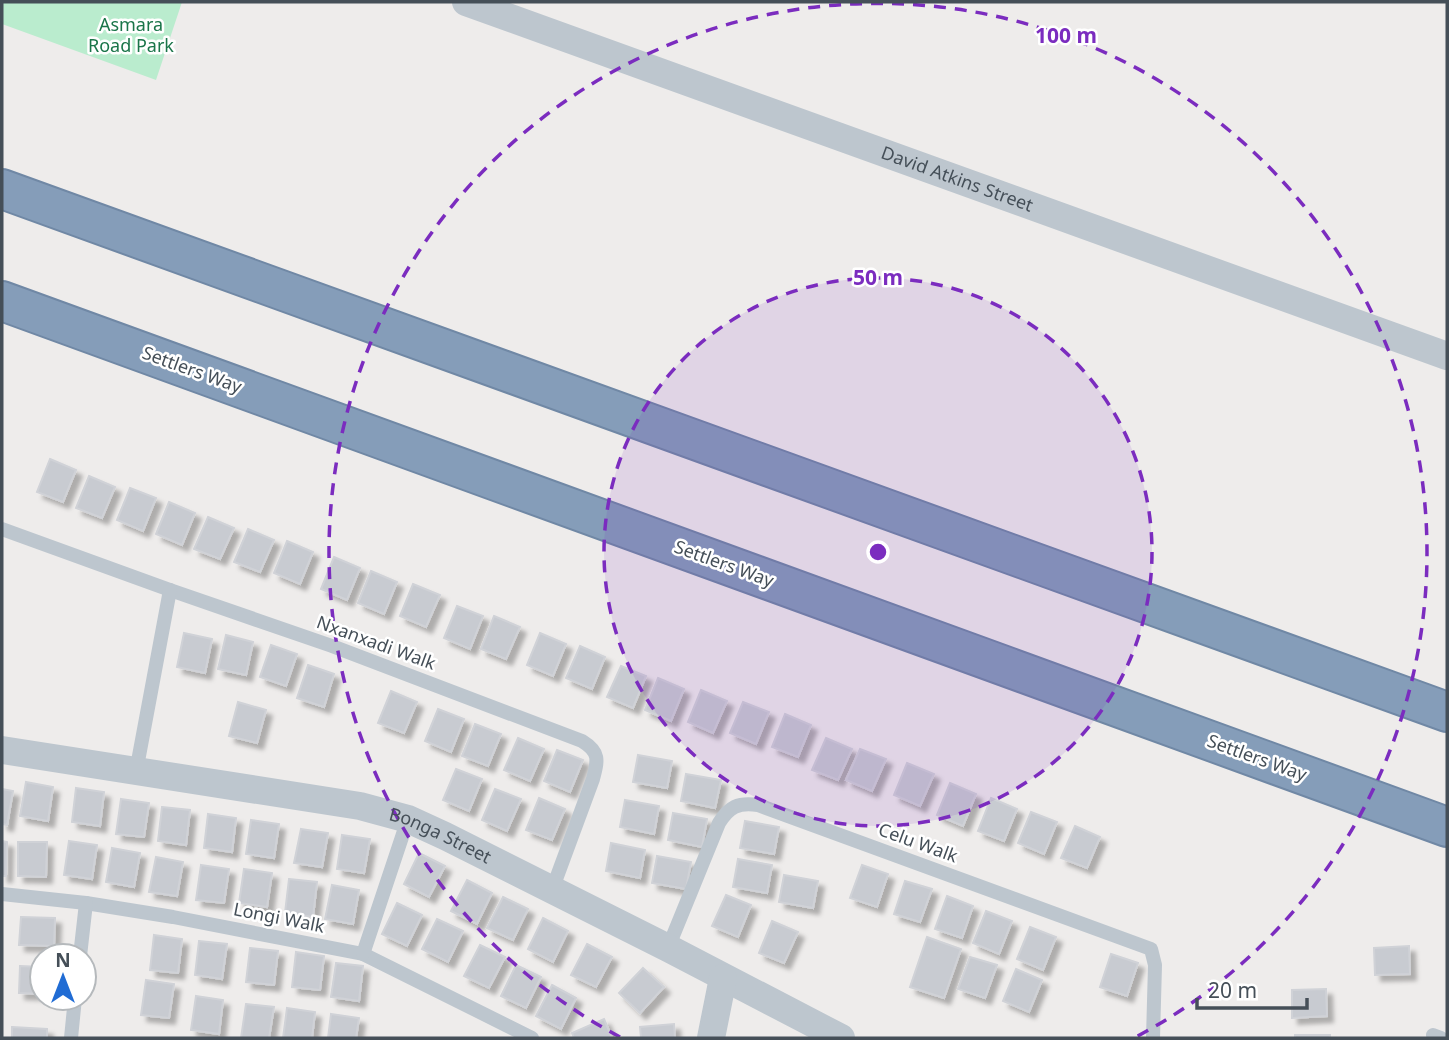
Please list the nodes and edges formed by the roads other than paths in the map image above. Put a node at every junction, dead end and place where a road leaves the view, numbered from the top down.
1 (466, 2) edge
2 (2, 182) edge
3 (2, 190) edge
4 (80, 218) junction
5 (2, 301) edge
6 (1447, 356) edge
7 (2, 529) edge
8 (170, 590) junction
9 (1447, 712) edge
10 (2, 750) edge
11 (136, 772) junction
12 (408, 818) junction
13 (1447, 827) edge
14 (552, 890) junction
15 (2, 894) edge
16 (86, 903) junction
17 (82, 942) edge
18 (668, 948) junction
19 (363, 954) junction
20 (723, 978) junction
21 (74, 1012) edge
22 (71, 1038) edge
23 (532, 1038) edge
24 (711, 1038) edge
25 (841, 1038) edge
26 (1153, 1038) edge

1 - 6 street, David Atkins Street
2 - 4 highway
3 - 4 highway
4 - 9 highway
5 - 13 highway, Settlers Way
7 - 8 lane, Nxanxadi Walk
8 - 11 lane
8 - 14 lane, Nxanxadi Walk
10 - 11 street, Bonga Street
11 - 12 street, Bonga Street
12 - 14 street, Bonga Street
12 - 19 lane
14 - 18 street, Bonga Street
15 - 16 lane, Longi Walk
16 - 17 lane
16 - 19 lane, Longi Walk
18 - 20 street, Bonga Street
18 - 26 lane, Celu Walk
19 - 23 lane, Longi Walk
20 - 24 street
20 - 25 street, Bonga Street
21 - 22 lane

